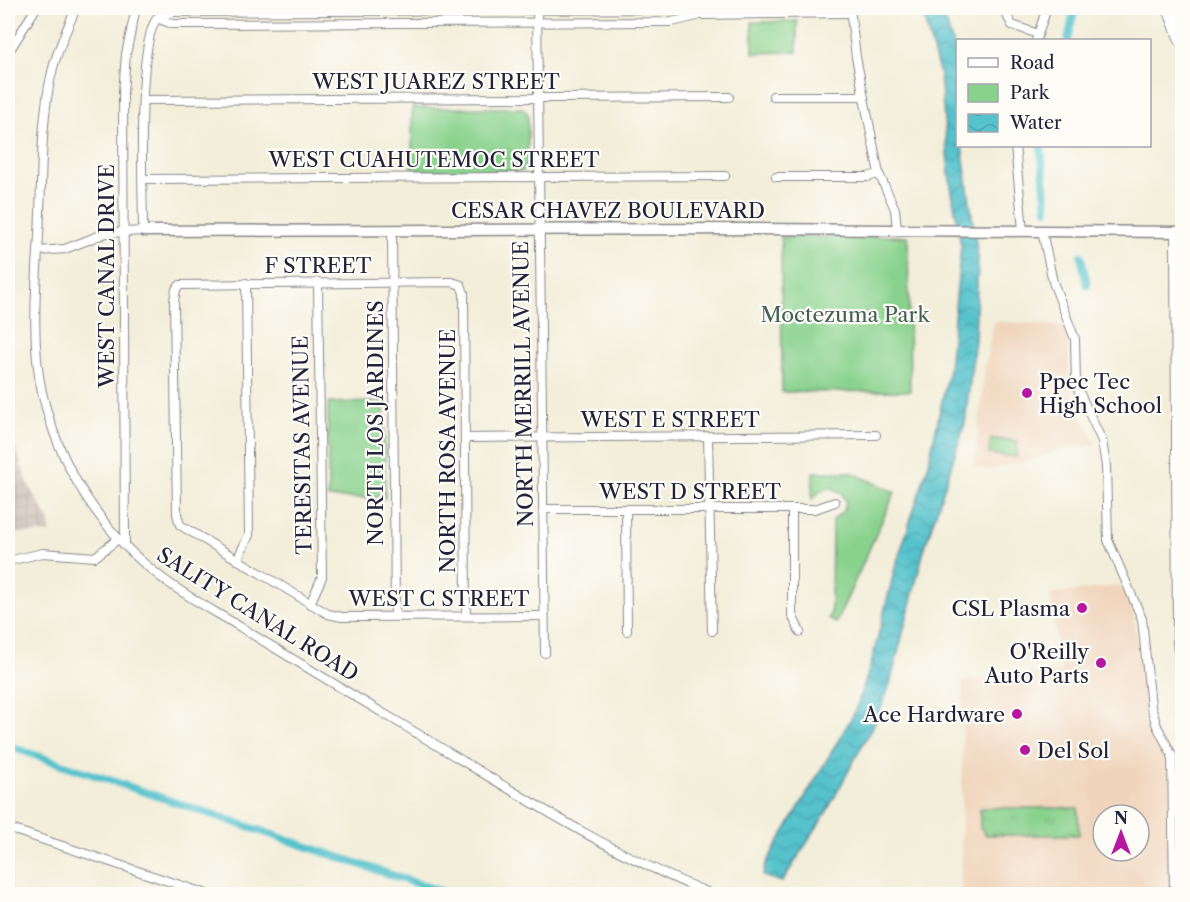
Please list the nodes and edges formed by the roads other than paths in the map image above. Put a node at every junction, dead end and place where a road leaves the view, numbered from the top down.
1 (36, 8) edge
2 (76, 8) edge
3 (136, 8) edge
4 (1003, 8) edge
5 (1047, 8) edge
6 (1170, 8) edge
7 (537, 9) edge
8 (850, 10) edge
9 (700, 15) junction
10 (157, 18) junction
11 (537, 23) junction
12 (1037, 37) edge
13 (1182, 40) edge
14 (8, 53) edge
15 (729, 96) dead end
16 (773, 96) dead end
17 (863, 96) junction
18 (537, 98) junction
19 (143, 100) junction
20 (1015, 147) edge
21 (879, 174) junction
22 (538, 176) junction
23 (725, 176) dead end
24 (777, 177) dead end
25 (143, 179) junction
26 (897, 229) junction
27 (392, 230) junction
28 (538, 230) junction
29 (124, 231) junction
30 (143, 231) junction
31 (1023, 231) junction
32 (1042, 231) junction
33 (1179, 232) edge
34 (38, 251) junction
35 (318, 282) junction
36 (392, 282) junction
37 (246, 283) junction
38 (461, 285) joint
39 (876, 435) dead end
40 (708, 437) junction
41 (465, 438) junction
42 (542, 438) junction
43 (1180, 448) edge
44 (835, 502) dead end
45 (543, 509) junction
46 (626, 509) junction
47 (711, 509) junction
48 (792, 509) junction
49 (180, 525) joint
50 (118, 539) junction
51 (125, 546) junction
52 (237, 560) junction
53 (8, 561) edge
54 (310, 604) junction
55 (395, 616) junction
56 (466, 616) junction
57 (544, 616) junction
58 (627, 631) dead end
59 (712, 631) dead end
60 (800, 632) dead end
61 (544, 653) dead end
62 (1182, 657) edge
63 (8, 828) edge
64 (207, 894) edge
65 (712, 894) edge
66 (1174, 894) edge

1 - 14 street
2 - 34 street, SALITY CANAL ROAD
3 - 29 street, WEST CANAL DRIVE
4 - 12 street
5 - 12 street
6 - 13 highway
7 - 9 street
7 - 10 street
7 - 11 street, NORTH MERRILL AVENUE
8 - 9 street
8 - 17 street
9 - 11 street
10 - 11 street
10 - 19 street, WEST CANAL DRIVE
11 - 18 street, NORTH MERRILL AVENUE
15 - 18 street, WEST JUAREZ STREET
16 - 17 street
17 - 21 street
18 - 19 street, WEST JUAREZ STREET
18 - 22 street, NORTH MERRILL AVENUE
19 - 25 street, WEST CANAL DRIVE
20 - 31 street
21 - 24 street
21 - 26 street
22 - 23 street, WEST CUAHUTEMOC STREET
22 - 25 street, WEST CUAHUTEMOC STREET
22 - 28 street, NORTH MERRILL AVENUE
25 - 30 street, WEST CANAL DRIVE
26 - 28 street, CESAR CHAVEZ BOULEVARD
26 - 31 street, CESAR CHAVEZ BOULEVARD
27 - 28 street, CESAR CHAVEZ BOULEVARD
27 - 30 street, CESAR CHAVEZ BOULEVARD
27 - 36 street, NORTH LOS JARDINES
28 - 42 street, NORTH MERRILL AVENUE
29 - 30 street, CESAR CHAVEZ BOULEVARD
29 - 34 street, CESAR CHAVEZ BOULEVARD
29 - 51 street, WEST CANAL DRIVE
31 - 32 street, CESAR CHAVEZ BOULEVARD
32 - 33 street, CESAR CHAVEZ BOULEVARD
32 - 66 street
33 - 43 street
34 - 50 street, SALITY CANAL ROAD
35 - 36 street, F STREET
35 - 37 street, F STREET
35 - 54 street, TERESITAS AVENUE
36 - 38 street, F STREET
36 - 55 street, NORTH LOS JARDINES
37 - 49 street, F STREET
37 - 52 street
38 - 41 street, NORTH ROSA AVENUE
39 - 40 street, WEST E STREET
40 - 42 street, WEST E STREET
40 - 47 street
41 - 42 street, WEST E STREET
41 - 56 street, NORTH ROSA AVENUE
42 - 45 street, NORTH MERRILL AVENUE
43 - 62 street
44 - 48 street, WEST D STREET
45 - 46 street, WEST D STREET
45 - 57 street, NORTH MERRILL AVENUE
46 - 47 street, WEST D STREET
46 - 58 street
47 - 48 street, WEST D STREET
47 - 59 street
48 - 60 street
49 - 52 street, WEST C STREET
50 - 51 street, SALITY CANAL ROAD
50 - 53 street
51 - 65 street, SALITY CANAL ROAD
52 - 54 street, WEST C STREET
54 - 55 street, WEST C STREET
55 - 56 street, WEST C STREET
56 - 57 street, WEST C STREET
57 - 61 street, NORTH MERRILL AVENUE
63 - 64 street

